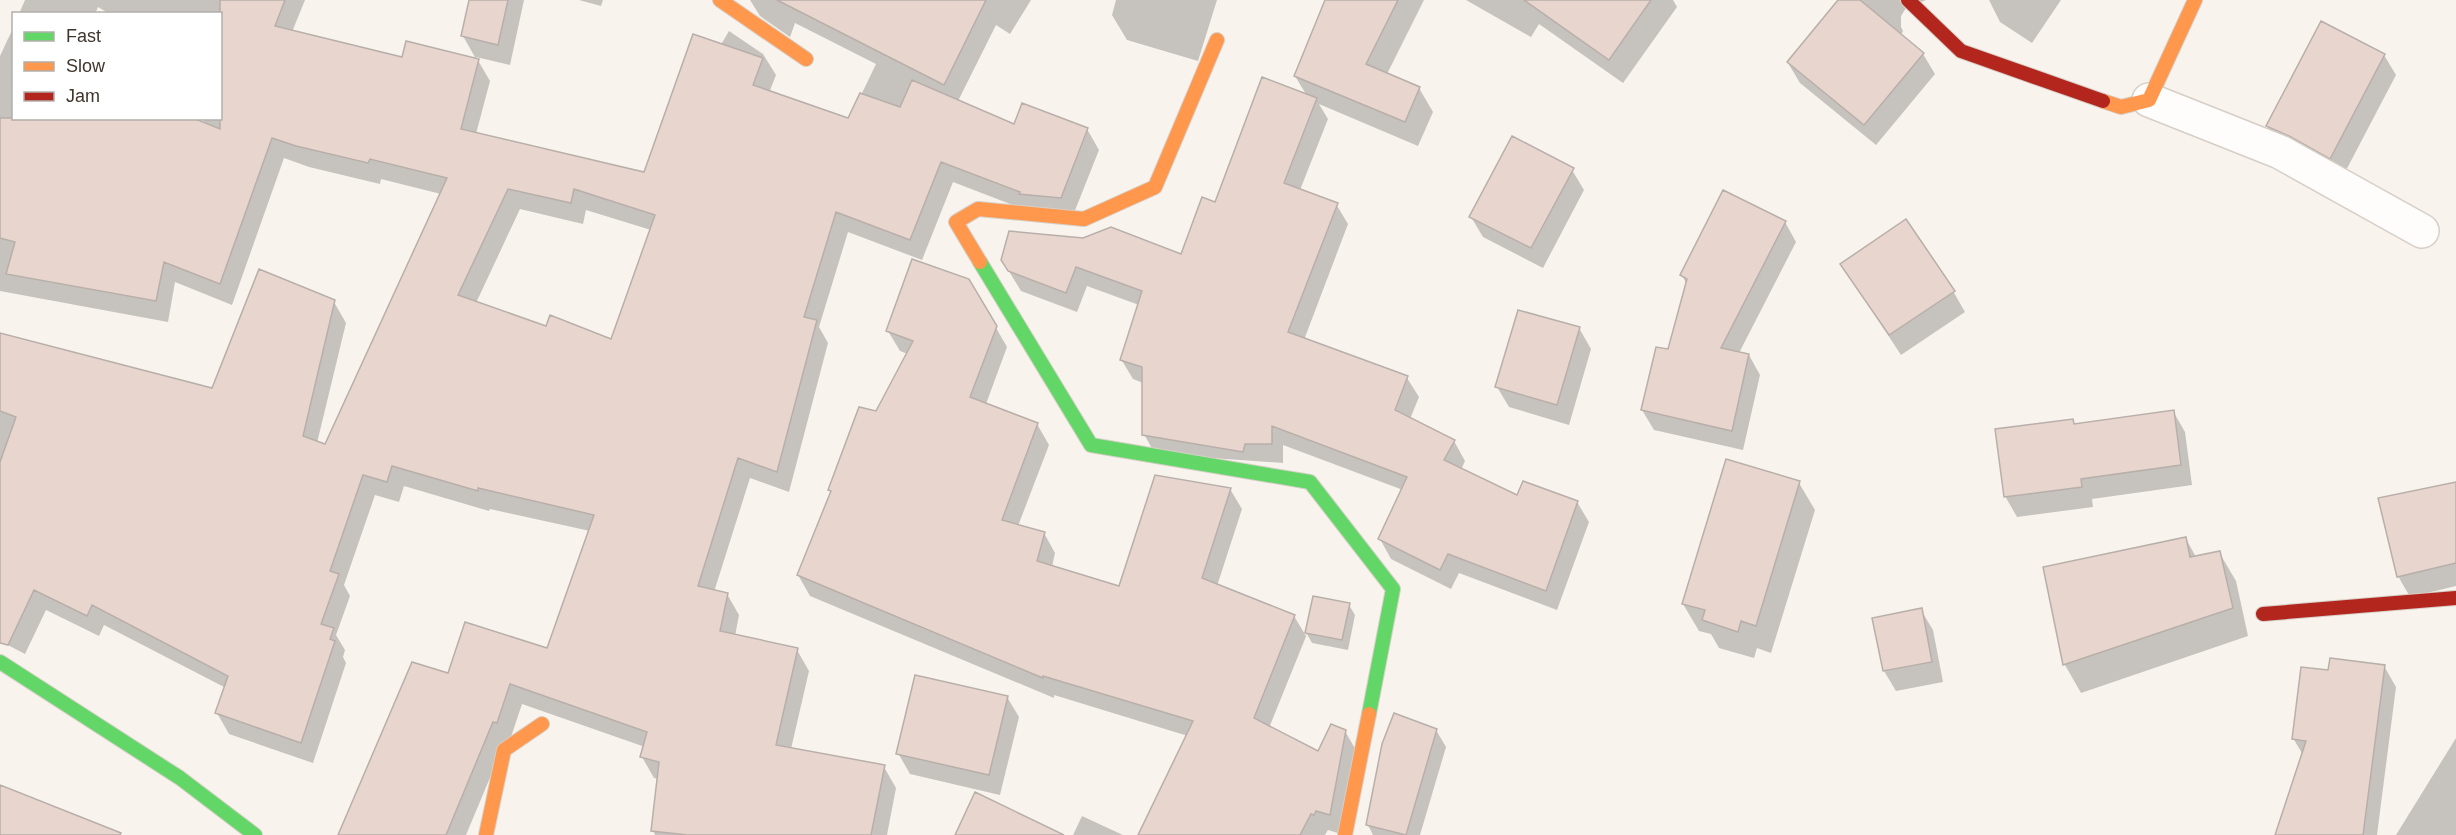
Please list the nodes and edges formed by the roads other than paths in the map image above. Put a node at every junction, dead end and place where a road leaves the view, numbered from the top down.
1 (720, 0) edge
2 (1908, 0) edge
3 (2195, 0) edge
4 (1217, 40) dead end
5 (806, 59) dead end
6 (2149, 100) junction
7 (2422, 231) dead end
8 (2456, 598) edge
9 (2264, 614) dead end
10 (0, 662) edge
11 (542, 724) dead end
12 (255, 835) edge
13 (486, 835) edge
14 (1345, 835) edge

1 - 5 street
2 - 6 street
3 - 6 street
4 - 14 street
6 - 7 street
8 - 9 street
10 - 12 street
11 - 13 street

